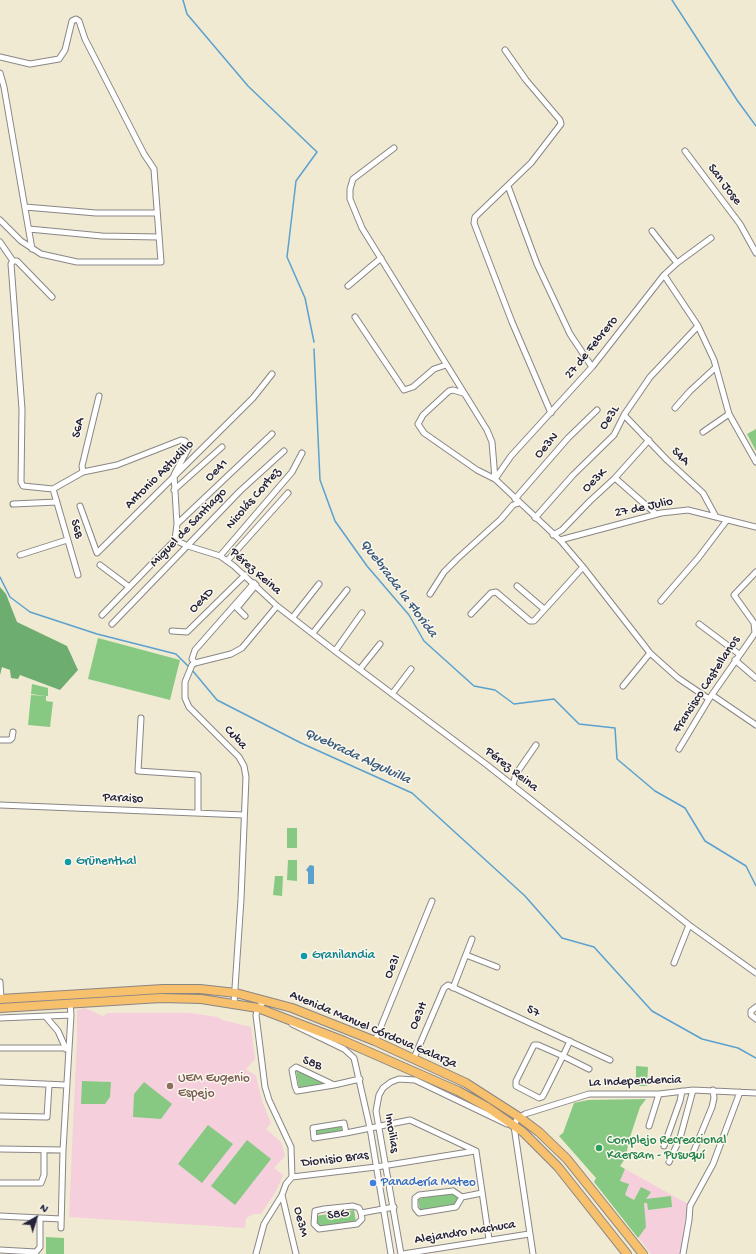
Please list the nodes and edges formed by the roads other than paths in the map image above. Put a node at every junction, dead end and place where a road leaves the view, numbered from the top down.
1 (505, 50) dead end
2 (0, 57) edge
3 (0, 73) edge
4 (394, 148) dead end
5 (685, 151) dead end
6 (508, 186) junction
7 (25, 207) junction
8 (158, 213) junction
9 (0, 220) edge
10 (29, 229) junction
11 (652, 231) dead end
12 (160, 237) junction
13 (711, 238) dead end
14 (0, 242) edge
15 (32, 249) junction
16 (756, 252) edge
17 (381, 258) junction
18 (13, 261) junction
19 (677, 263) junction
20 (664, 275) junction
21 (348, 286) dead end
22 (52, 296) dead end
23 (355, 317) dead end
24 (698, 326) junction
25 (446, 365) junction
26 (592, 367) junction
27 (716, 367) junction
28 (272, 374) dead end
29 (464, 393) junction
30 (99, 396) dead end
31 (675, 408) dead end
32 (597, 410) dead end
33 (551, 413) junction
34 (729, 414) junction
35 (624, 415) junction
36 (703, 432) dead end
37 (272, 434) dead end
38 (649, 440) junction
39 (222, 447) dead end
40 (284, 451) dead end
41 (302, 453) dead end
42 (756, 462) edge
43 (83, 472) junction
44 (174, 475) junction
45 (616, 478) junction
46 (495, 479) junction
47 (53, 489) junction
48 (174, 490) junction
49 (288, 493) dead end
50 (515, 499) junction
51 (57, 502) junction
52 (519, 503) junction
53 (13, 504) dead end
54 (80, 506) dead end
55 (656, 514) junction
56 (716, 517) junction
57 (535, 518) junction
58 (727, 520) junction
59 (177, 524) junction
60 (756, 527) edge
61 (554, 535) junction
62 (67, 540) junction
63 (175, 540) junction
64 (560, 540) junction
65 (188, 546) junction
66 (20, 554) dead end
67 (220, 556) junction
68 (227, 561) junction
69 (100, 565) dead end
70 (583, 567) junction
71 (756, 572) edge
72 (78, 575) dead end
73 (245, 575) junction
74 (255, 584) junction
75 (319, 584) dead end
76 (128, 586) junction
77 (517, 586) dead end
78 (347, 590) dead end
79 (430, 594) dead end
80 (661, 601) dead end
81 (277, 606) junction
82 (544, 609) junction
83 (362, 613) dead end
84 (471, 614) dead end
85 (102, 615) dead end
86 (244, 616) dead end
87 (293, 617) junction
88 (112, 624) dead end
89 (699, 624) dead end
90 (172, 631) dead end
91 (313, 634) junction
92 (755, 634) edge
93 (380, 644) dead end
94 (335, 651) junction
95 (650, 653) junction
96 (739, 654) junction
97 (735, 660) junction
98 (195, 663) junction
99 (360, 669) junction
100 (411, 669) dead end
101 (756, 678) edge
102 (623, 686) dead end
103 (392, 694) junction
104 (710, 697) junction
105 (141, 718) dead end
106 (756, 725) edge
107 (13, 732) dead end
108 (0, 740) edge
109 (536, 745) dead end
110 (679, 749) dead end
111 (513, 785) junction
112 (0, 805) edge
113 (198, 813) junction
114 (244, 815) junction
115 (432, 901) dead end
116 (689, 925) junction
117 (472, 939) dead end
118 (466, 955) junction
119 (674, 963) dead end
120 (497, 967) dead end
121 (756, 973) edge
122 (0, 982) edge
123 (448, 985) joint
124 (453, 988) junction
125 (236, 993) junction
126 (265, 1000) junction
127 (0, 1002) edge
128 (70, 1003) junction
129 (234, 1003) junction
130 (756, 1007) edge
131 (258, 1008) junction
132 (71, 1015) junction
133 (46, 1016) junction
134 (280, 1016) junction
135 (0, 1018) edge
136 (756, 1019) edge
137 (375, 1041) junction
138 (570, 1041) junction
139 (0, 1048) edge
140 (65, 1048) junction
141 (69, 1056) junction
142 (563, 1056) junction
143 (414, 1058) junction
144 (610, 1060) dead end
145 (589, 1069) dead end
146 (360, 1079) junction
147 (0, 1082) edge
148 (48, 1085) junction
149 (66, 1085) junction
150 (334, 1085) junction
151 (693, 1090) junction
152 (714, 1090) junction
153 (682, 1091) junction
154 (740, 1092) junction
155 (756, 1093) edge
156 (659, 1094) junction
157 (0, 1116) edge
158 (519, 1117) junction
159 (514, 1126) junction
160 (649, 1126) dead end
161 (378, 1127) junction
162 (370, 1128) junction
163 (346, 1133) junction
164 (664, 1146) dead end
165 (0, 1149) edge
166 (62, 1150) junction
167 (44, 1151) junction
168 (476, 1151) junction
169 (693, 1153) dead end
170 (669, 1162) dead end
171 (384, 1165) junction
172 (376, 1166) junction
173 (292, 1177) junction
174 (0, 1183) edge
175 (482, 1193) junction
176 (282, 1195) junction
177 (462, 1197) junction
178 (394, 1207) junction
179 (384, 1209) junction
180 (360, 1213) junction
181 (0, 1216) edge
182 (40, 1218) junction
183 (61, 1219) junction
184 (61, 1228) dead end
185 (530, 1234) junction
186 (489, 1239) junction
187 (0, 1250) edge
188 (436, 1251) edge
189 (256, 1254) edge
190 (296, 1254) edge
191 (391, 1254) edge
192 (402, 1254) edge
193 (533, 1254) edge
194 (627, 1254) edge
195 (643, 1254) edge
196 (683, 1254) edge

1 - 6 street
2 - 8 street
3 - 7 street
4 - 17 street
5 - 16 street, San Jose
6 - 26 street
6 - 33 street
7 - 8 street
7 - 10 street
8 - 12 street
9 - 15 street
10 - 12 street
10 - 15 street
11 - 19 street
12 - 15 street
13 - 19 street, 27 de Febrero
14 - 18 street
17 - 21 street
17 - 25 street
18 - 22 street
18 - 47 street
19 - 20 street, 27 de Febrero
20 - 24 street
20 - 26 street, 27 de Febrero
23 - 25 street
24 - 27 street
24 - 35 street, Oe3L
25 - 29 street
26 - 33 street, 27 de Febrero
27 - 31 street
27 - 34 street
28 - 44 street, Antonio Astudillo
29 - 46 street
29 - 46 street
30 - 43 street, S6A
32 - 50 street, Oe3N
33 - 46 street, 27 de Febrero
34 - 36 street
34 - 42 street
35 - 38 street, S4A
35 - 57 street, Oe3L
37 - 59 street, Oe41
38 - 45 street, Oe3K
38 - 56 street, S4A
39 - 48 street
40 - 65 street, Miguel de Santiago
41 - 67 street, Nicolás Cortez
43 - 44 street
43 - 47 street
44 - 48 street
44 - 54 street, Antonio Astudillo
45 - 55 street
45 - 61 street, Oe3K
46 - 50 street
47 - 51 street, S6B
48 - 59 street
49 - 68 street
50 - 52 street
51 - 53 street
51 - 62 street, S6B
52 - 57 street
52 - 79 street
55 - 56 street, 27 de Julio
55 - 64 street, 27 de Julio
56 - 58 street, 27 de Julio
57 - 61 street
58 - 60 street, 27 de Julio
58 - 80 street
59 - 63 street
61 - 64 street
62 - 66 street
62 - 72 street, S6B
63 - 65 street, Pérez Reina
63 - 76 street
64 - 70 street
65 - 67 street, Pérez Reina
65 - 88 street, Miguel de Santiago
67 - 68 street, Pérez Reina
68 - 73 street, Pérez Reina
69 - 76 street
70 - 82 street
70 - 95 street
71 - 92 street
73 - 74 street, Pérez Reina
73 - 90 street, Oe4D
74 - 81 street, Pérez Reina
74 - 86 street
74 - 98 street, Cuba
75 - 87 street
76 - 85 street
77 - 82 street
78 - 91 street
81 - 87 street, Pérez Reina
81 - 98 street
82 - 84 street
83 - 94 street
87 - 91 street, Pérez Reina
89 - 96 street
91 - 94 street, Pérez Reina
92 - 96 street, Francisco Castellanos
93 - 99 street
94 - 99 street, Pérez Reina
95 - 102 street
95 - 104 street
96 - 97 street, Francisco Castellanos
97 - 101 street
97 - 104 street, Francisco Castellanos
98 - 114 street, Cuba
99 - 103 street, Pérez Reina
100 - 103 street
103 - 111 street, Pérez Reina
104 - 106 street
104 - 110 street, Francisco Castellanos
105 - 113 street
107 - 108 street
109 - 111 street
111 - 116 street, Pérez Reina
112 - 113 street, Paraiso
113 - 114 street, Paraiso
114 - 125 street, Cuba
115 - 137 street, Oe3I
116 - 119 street
116 - 121 street, Pérez Reina
117 - 118 street
118 - 120 street
118 - 124 street
122 - 127 street
123 - 124 street, S7
123 - 143 street, Oe3H
124 - 138 street, S7
125 - 126 main road, Avenida Manuel Córdova Galarza
125 - 127 main road, Avenida Manuel Córdova Galarza
125 - 129 street
126 - 131 street
126 - 137 main road, Avenida Manuel Córdova Galarza
127 - 128 main road, Avenida Manuel Córdova Galarza
128 - 129 main road, Avenida Manuel Córdova Galarza
128 - 132 street
129 - 131 main road, Avenida Manuel Córdova Galarza
130 - 136 street
131 - 134 main road, Avenida Manuel Córdova Galarza
131 - 173 street
132 - 133 street
132 - 141 street
133 - 135 street
133 - 140 street
134 - 146 street
134 - 159 main road, Avenida Manuel Córdova Galarza
137 - 143 main road, Avenida Manuel Córdova Galarza
138 - 142 street
138 - 144 street, S7
139 - 140 street
140 - 141 street
141 - 149 street
142 - 142 street
142 - 145 street
143 - 158 main road, Avenida Manuel Córdova Galarza
146 - 150 street, S8B
146 - 162 street
147 - 148 street
148 - 149 street
148 - 157 street
149 - 166 street
150 - 150 street, S8B
151 - 152 street, La Independencia
151 - 153 street, La Independencia
151 - 170 street
152 - 154 street, La Independencia
152 - 169 street
153 - 156 street, La Independencia
153 - 164 street
154 - 155 street, La Independencia
154 - 196 street
156 - 158 street, La Independencia
156 - 160 street
158 - 159 street
158 - 195 main road, Avenida Manuel Córdova Galarza
159 - 161 street, Imoilias
159 - 185 street
159 - 194 main road, Avenida Manuel Córdova Galarza
161 - 162 street
161 - 168 street
161 - 171 street, Imoilias
162 - 163 street
162 - 172 street
163 - 163 street
165 - 167 street
166 - 167 street
166 - 183 street
167 - 174 street
168 - 171 street, Dionisio Bras
168 - 175 street
171 - 172 street, Dionisio Bras
171 - 178 street, Imoilias
172 - 173 street, Dionisio Bras
172 - 179 street
173 - 176 street
175 - 177 street
175 - 186 street
176 - 189 street
176 - 190 street, Oe3M
177 - 177 street
178 - 179 street, S8G
178 - 192 street, Imoilias
179 - 180 street, S8G
179 - 191 street
180 - 180 street, S8G
181 - 182 street
182 - 183 street
182 - 187 street
183 - 184 street
185 - 186 street, Alejandro Machuca
185 - 193 street
186 - 188 street, Alejandro Machuca
188 - 192 street, Alejandro Machuca

